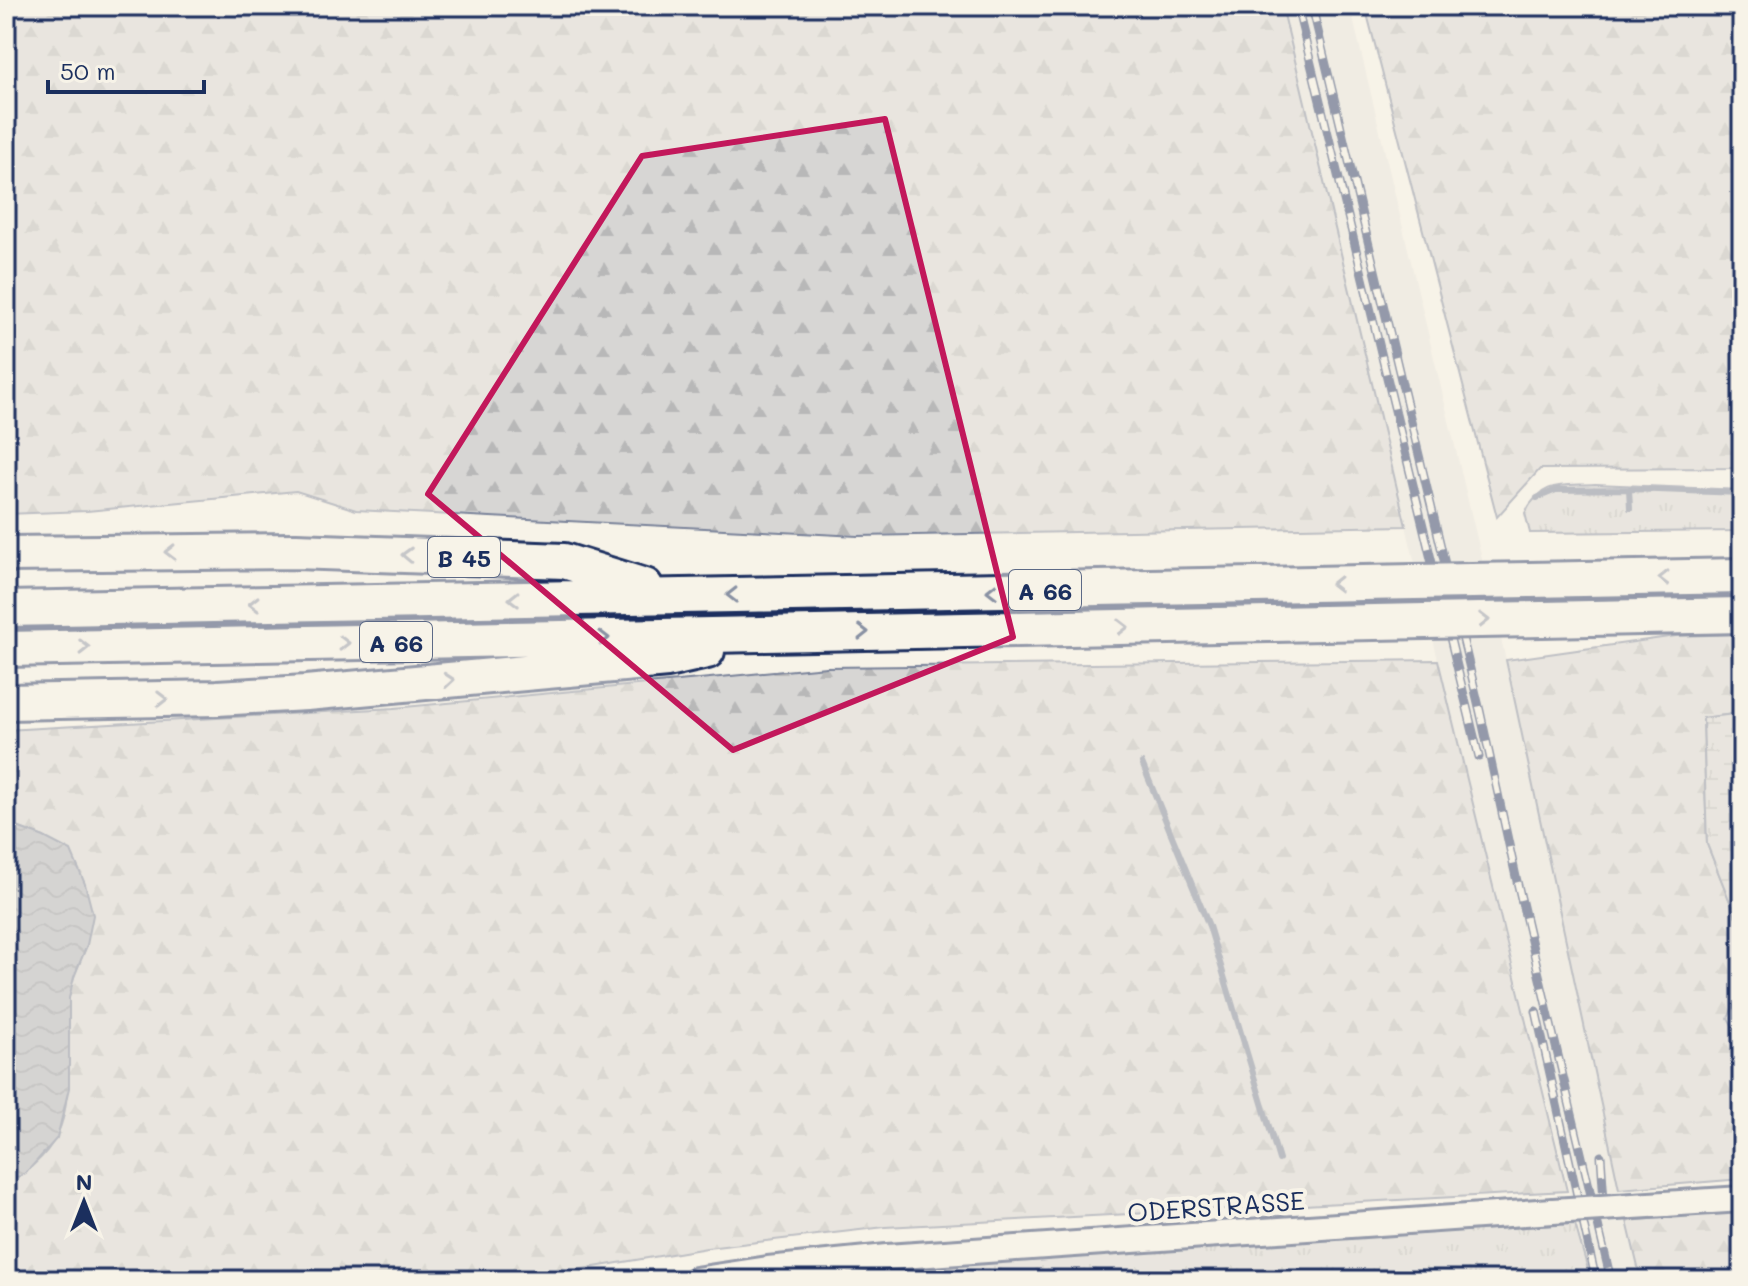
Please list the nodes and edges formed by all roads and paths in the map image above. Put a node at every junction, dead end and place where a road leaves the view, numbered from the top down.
1 (6, 554) edge
2 (1742, 576) edge
3 (676, 595) junction
4 (6, 609) edge
5 (1742, 615) edge
6 (785, 634) junction
7 (6, 649) edge
8 (6, 702) edge
9 (1742, 1199) edge
10 (695, 1280) edge

3 -> 1 highway, B 45
2 -> 3 highway, A 66, bridge
3 -> 4 highway, A 66
6 -> 5 highway, A 66, bridge
7 -> 6 highway, A 66
8 -> 6 highway, A 66
9 - 10 street, ODERSTRASSE, bridge

